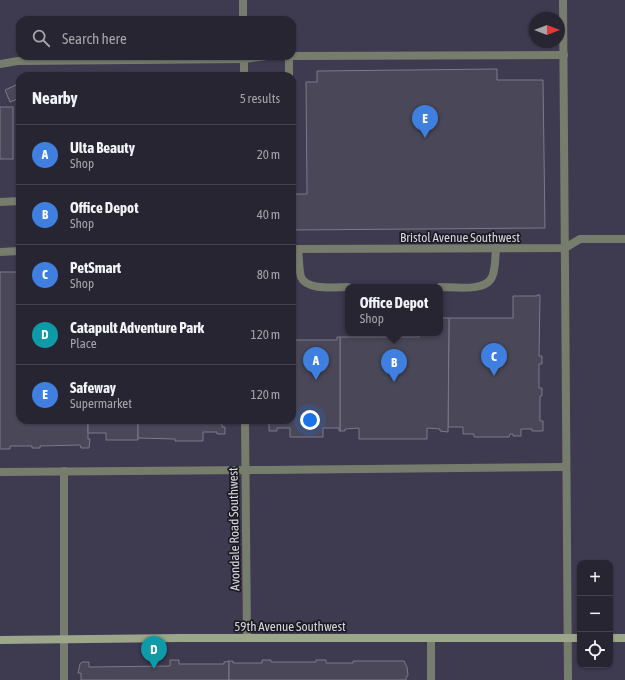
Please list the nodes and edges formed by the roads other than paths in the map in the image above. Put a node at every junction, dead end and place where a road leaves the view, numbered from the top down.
1 (243, 0) edge
2 (563, 0) edge
3 (244, 16) edge
4 (564, 55) junction
5 (296, 56) edge
6 (93, 60) edge
7 (244, 60) edge
8 (291, 60) edge
9 (0, 64) edge
10 (244, 72) edge
11 (289, 72) edge
12 (16, 201) edge
13 (0, 202) edge
14 (625, 239) edge
15 (496, 248) junction
16 (565, 248) junction
17 (296, 249) edge
18 (16, 251) edge
19 (0, 252) edge
20 (296, 253) edge
21 (345, 287) edge
22 (443, 287) edge
23 (245, 424) edge
24 (566, 467) junction
25 (245, 471) junction
26 (0, 472) edge
27 (64, 472) junction
28 (247, 638) junction
29 (431, 638) junction
30 (567, 638) junction
31 (577, 638) edge
32 (613, 638) edge
33 (625, 638) edge
34 (64, 639) junction
35 (0, 640) edge
36 (64, 680) edge
37 (431, 680) edge
38 (568, 680) edge

1 - 3 street
2 - 4 street
4 - 5 street
4 - 16 street
6 - 9 street
7 - 10 street
8 - 11 street
12 - 13 street
14 - 16 street, Bristol Avenue Southwest
15 - 16 street, Bristol Avenue Southwest
15 - 17 street, Bristol Avenue Southwest
15 - 22 street
16 - 24 street
18 - 19 street
20 - 21 street
23 - 25 street, Avondale Road Southwest
24 - 25 street
24 - 30 street
25 - 27 street
25 - 28 street, Avondale Road Southwest
26 - 27 street
27 - 34 street
28 - 29 street, 59th Avenue Southwest
28 - 34 street, 59th Avenue Southwest
29 - 30 street, 59th Avenue Southwest
29 - 37 street
30 - 31 street, 59th Avenue Southwest
30 - 38 street
32 - 33 street
34 - 35 street, 59th Avenue Southwest
34 - 36 street

